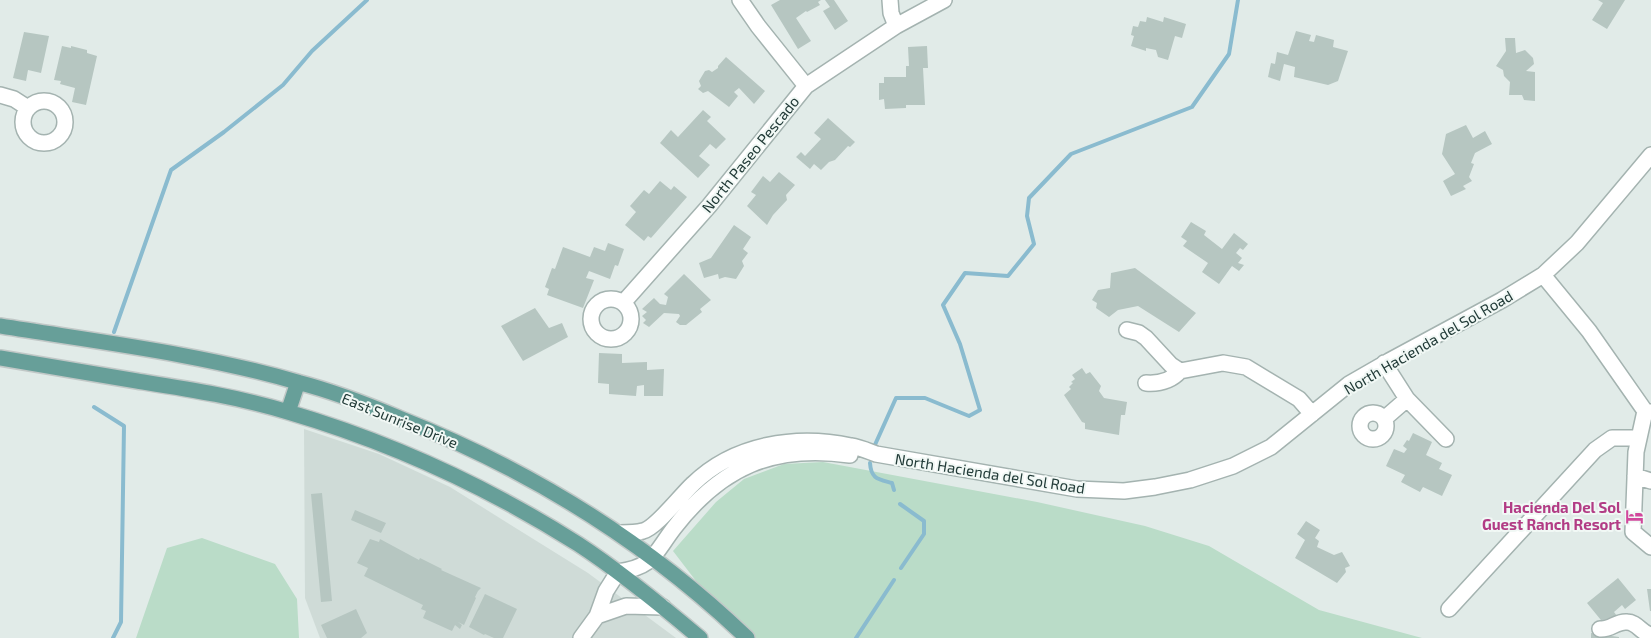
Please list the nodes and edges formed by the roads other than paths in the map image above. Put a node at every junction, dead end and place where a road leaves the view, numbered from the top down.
1 (740, 0) edge
2 (890, 0) edge
3 (944, 0) edge
4 (896, 26) junction
5 (806, 86) junction
6 (0, 96) edge
7 (28, 108) dead end
8 (1651, 154) edge
9 (1543, 275) junction
10 (623, 303) dead end
11 (0, 326) edge
12 (1127, 330) dead end
13 (0, 358) edge
14 (1384, 364) junction
15 (1180, 371) junction
16 (298, 382) junction
17 (1146, 384) dead end
18 (1407, 399) junction
19 (288, 412) junction
20 (1648, 412) edge
21 (1312, 414) junction
22 (1384, 419) dead end
23 (1639, 438) junction
24 (1446, 439) dead end
25 (876, 454) junction
26 (1635, 476) junction
27 (1651, 481) edge
28 (620, 533) junction
29 (1651, 547) edge
30 (654, 558) junction
31 (618, 572) junction
32 (662, 607) junction
33 (1449, 609) dead end
34 (597, 616) junction
35 (1600, 629) dead end
36 (1651, 635) edge
37 (581, 638) edge
38 (700, 638) edge
39 (747, 638) edge

1 - 5 street
2 - 4 street
3 - 4 street, North Paseo Pescado
4 - 5 street, North Paseo Pescado
5 - 10 street, North Paseo Pescado
6 - 7 street
8 - 9 street, North Hacienda del Sol Road
9 - 14 street, North Hacienda del Sol Road
9 - 20 street
11 - 16 main road, East Sunrise Drive
12 - 15 street
13 - 19 main road, East Sunrise Drive
14 - 18 street
14 - 21 street, North Hacienda del Sol Road
15 - 17 street
15 - 21 street
16 - 19 main road
16 - 28 main road, East Sunrise Drive
18 - 22 street
18 - 24 street
19 - 31 main road, East Sunrise Drive
20 - 23 street
21 - 25 street, North Hacienda del Sol Road
23 - 26 street
23 - 33 street
25 - 28 street, North Hacienda del Sol Road
25 - 30 street, North Hacienda del Sol Road
26 - 27 street
26 - 29 street
28 - 30 main road, East Sunrise Drive
30 - 31 street, North Hacienda del Sol Road
30 - 39 main road, East Sunrise Drive
31 - 32 main road, East Sunrise Drive
31 - 34 street
32 - 34 street
32 - 38 main road, East Sunrise Drive
34 - 37 street
35 - 36 street

